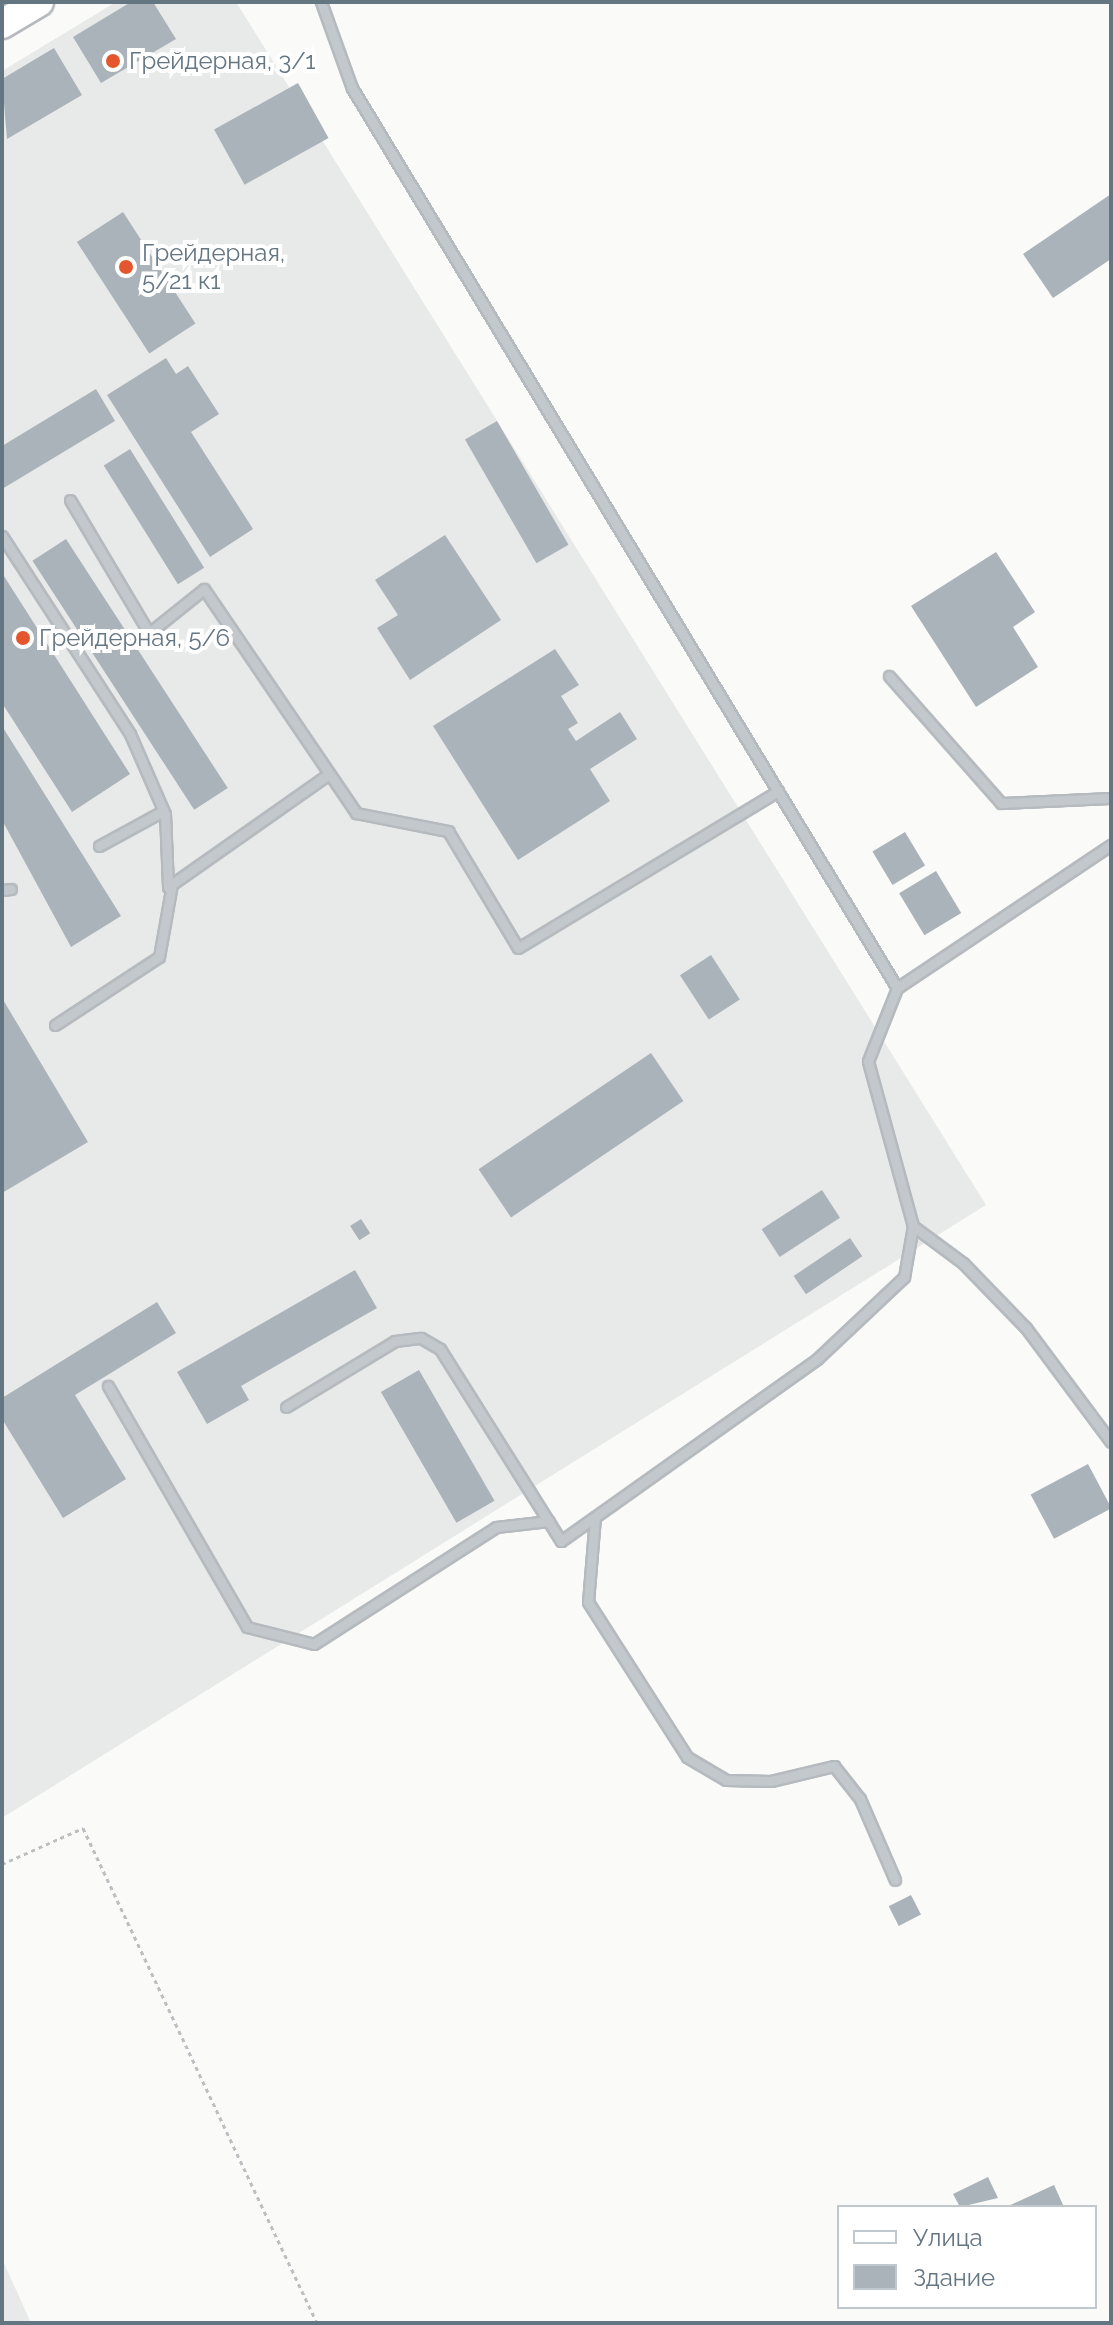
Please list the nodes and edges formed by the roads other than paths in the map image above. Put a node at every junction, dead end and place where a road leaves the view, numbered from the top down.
1 (39, 2) edge
2 (321, 2) edge
3 (2, 24) edge
4 (70, 500) dead end
5 (2, 536) edge
6 (889, 676) dead end
7 (329, 774) junction
8 (778, 791) junction
9 (1111, 798) edge
10 (163, 811) junction
11 (1111, 845) edge
12 (99, 846) dead end
13 (172, 884) junction
14 (897, 988) junction
15 (55, 1025) dead end
16 (913, 1226) junction
17 (108, 1386) dead end
18 (286, 1407) dead end
19 (1111, 1442) edge
20 (595, 1517) junction
21 (549, 1521) junction
22 (895, 1880) dead end

1 - 3 main road
2 - 8 lane
4 - 7 lane
5 - 10 lane
6 - 9 lane
7 - 8 lane
7 - 13 lane
8 - 14 lane
10 - 12 lane
10 - 13 lane
11 - 14 lane
13 - 15 lane
14 - 16 lane
16 - 19 lane
16 - 20 lane
17 - 21 lane
18 - 21 lane
20 - 21 lane
20 - 22 lane

